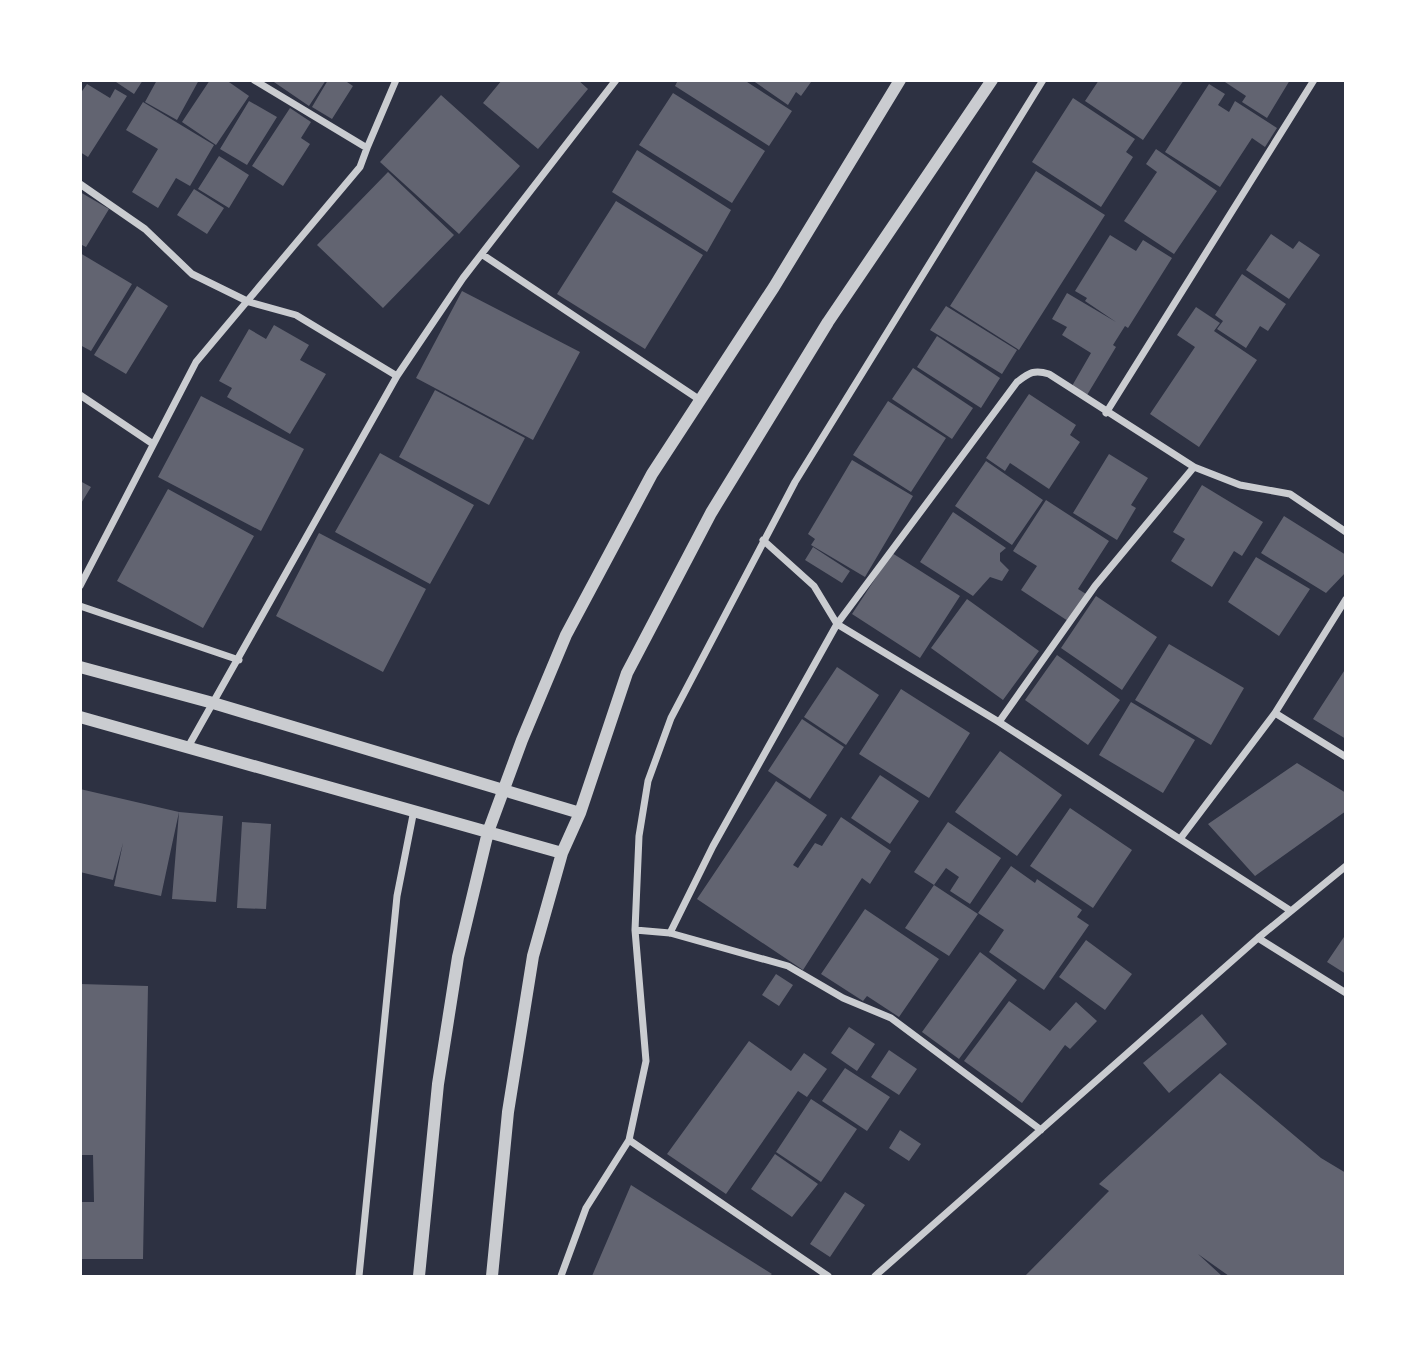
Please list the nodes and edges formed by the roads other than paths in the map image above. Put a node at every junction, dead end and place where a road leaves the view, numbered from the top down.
1 (254, 80) edge
2 (396, 80) edge
3 (616, 80) edge
4 (900, 80) edge
5 (992, 80) edge
6 (1043, 80) edge
7 (1314, 80) edge
8 (368, 148) junction
9 (80, 184) edge
10 (483, 255) junction
11 (249, 303) junction
12 (397, 376) junction
13 (80, 395) edge
14 (700, 400) junction
15 (1106, 413) junction
16 (153, 444) junction
17 (1194, 467) junction
18 (1346, 532) edge
19 (763, 540) junction
20 (80, 586) edge
21 (1346, 599) edge
22 (80, 606) edge
23 (838, 624) junction
24 (239, 660) junction
25 (80, 667) edge
26 (213, 702) junction
27 (1275, 713) junction
28 (80, 717) edge
29 (999, 722) junction
30 (188, 747) junction
31 (1346, 757) edge
32 (503, 792) junction
33 (414, 809) junction
34 (580, 813) junction
35 (488, 832) junction
36 (1180, 839) junction
37 (562, 853) junction
38 (1346, 866) edge
39 (1291, 911) junction
40 (635, 930) junction
41 (670, 933) junction
42 (1258, 938) junction
43 (1346, 993) edge
44 (1041, 1130) junction
45 (629, 1140) junction
46 (359, 1276) edge
47 (419, 1276) edge
48 (492, 1276) edge
49 (561, 1276) edge
50 (828, 1276) edge
51 (875, 1276) edge

1 - 8 street
2 - 8 street
3 - 10 street
4 - 14 street
5 - 34 street
6 - 19 street
7 - 15 street
8 - 11 street
9 - 11 street
10 - 12 street
10 - 14 street
11 - 12 street
11 - 16 street
12 - 24 street
13 - 16 street
14 - 32 street
15 - 17 street
15 - 23 street
16 - 20 street
17 - 18 street
17 - 29 street
19 - 23 street
19 - 40 street
21 - 27 street
22 - 24 street
23 - 29 street
23 - 41 street
24 - 26 street
25 - 26 street
26 - 30 street
26 - 32 street
27 - 31 street
27 - 36 street
28 - 30 street
29 - 36 street
30 - 33 street
32 - 34 street
32 - 35 street
33 - 35 street
33 - 46 street
34 - 37 street
35 - 37 street
35 - 47 street
36 - 39 street
37 - 48 street
38 - 39 street
39 - 42 street
40 - 41 street
40 - 45 street
41 - 44 street
42 - 43 street
42 - 44 street
44 - 51 street
45 - 49 street
45 - 50 street

